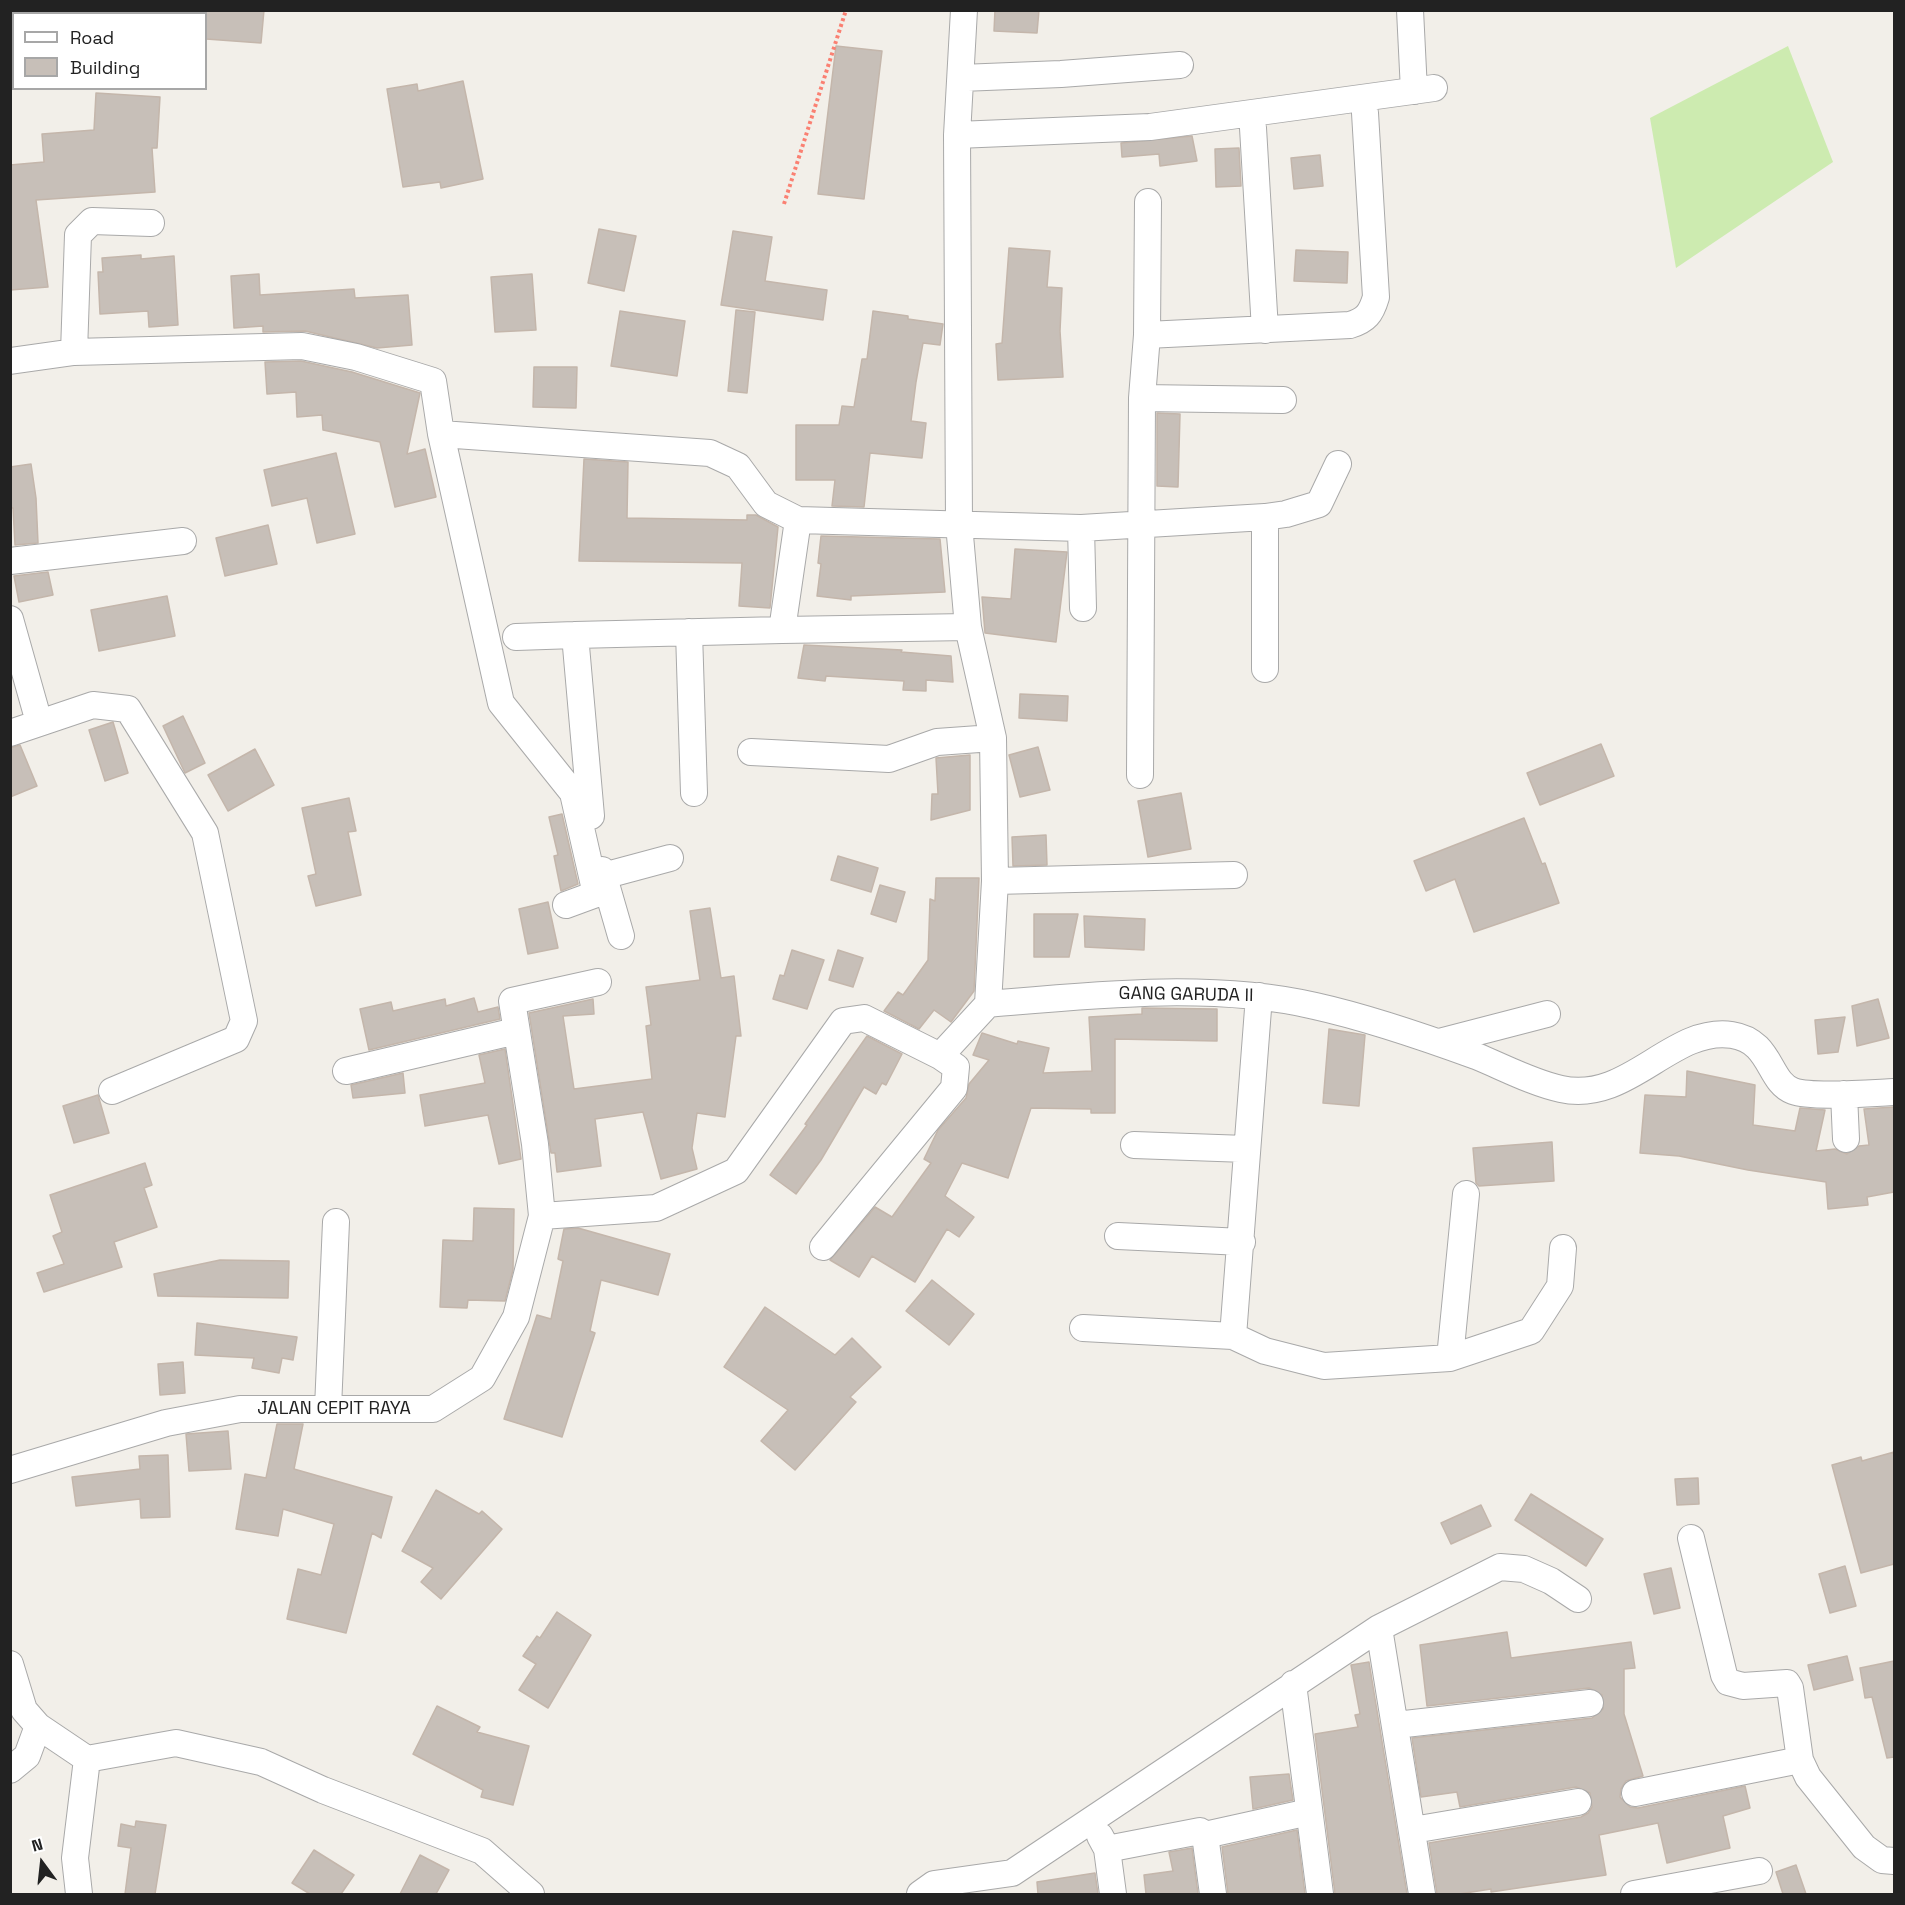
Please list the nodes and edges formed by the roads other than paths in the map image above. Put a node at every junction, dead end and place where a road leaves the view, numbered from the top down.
1 (964, 10) edge
2 (1410, 10) edge
3 (1180, 65) dead end
4 (961, 78) junction
5 (1365, 113) dead end
6 (1253, 128) dead end
7 (957, 135) junction
8 (1148, 202) dead end
9 (151, 223) dead end
10 (1265, 330) junction
11 (1147, 335) junction
12 (74, 352) junction
13 (10, 361) edge
14 (1142, 398) junction
15 (1283, 400) dead end
16 (441, 434) junction
17 (1338, 464) dead end
18 (1265, 517) junction
19 (798, 520) junction
20 (959, 524) junction
21 (1142, 524) junction
22 (1081, 528) junction
23 (183, 541) dead end
24 (10, 561) edge
25 (1083, 608) dead end
26 (10, 619) edge
27 (968, 627) junction
28 (782, 630) junction
29 (689, 632) junction
30 (575, 634) junction
31 (516, 637) dead end
32 (1265, 669) dead end
33 (39, 722) junction
34 (10, 733) edge
35 (993, 738) junction
36 (751, 752) dead end
37 (1140, 775) dead end
38 (694, 794) dead end
39 (670, 858) dead end
40 (1234, 875) dead end
41 (603, 876) junction
42 (995, 881) junction
43 (566, 905) dead end
44 (621, 936) dead end
45 (598, 982) dead end
46 (1259, 996) junction
47 (988, 1004) junction
48 (1547, 1014) dead end
49 (516, 1031) junction
50 (1439, 1042) junction
51 (940, 1056) junction
52 (346, 1071) dead end
53 (112, 1091) dead end
54 (1894, 1092) edge
55 (1844, 1094) junction
56 (1846, 1139) dead end
57 (1134, 1145) dead end
58 (1246, 1149) junction
59 (1466, 1194) dead end
60 (542, 1216) junction
61 (336, 1222) dead end
62 (1118, 1236) dead end
63 (1242, 1242) junction
64 (823, 1247) dead end
65 (1563, 1248) dead end
66 (1083, 1328) dead end
67 (1233, 1336) junction
68 (1450, 1358) junction
69 (328, 1408) junction
70 (10, 1470) edge
71 (1691, 1538) dead end
72 (1578, 1599) dead end
73 (1379, 1628) junction
74 (10, 1664) edge
75 (1293, 1684) junction
76 (1590, 1702) dead end
77 (1396, 1725) junction
78 (38, 1726) junction
79 (87, 1759) junction
80 (1800, 1760) junction
81 (10, 1770) edge
82 (1635, 1793) dead end
83 (1578, 1802) dead end
84 (1310, 1812) junction
85 (1090, 1821) junction
86 (1413, 1830) junction
87 (1204, 1835) junction
88 (1107, 1849) junction
89 (1894, 1862) edge
90 (1759, 1871) dead end
91 (1013, 1884) edge
92 (79, 1894) edge
93 (531, 1894) edge
94 (920, 1894) edge
95 (1113, 1894) edge
96 (1213, 1894) edge
97 (1320, 1894) edge
98 (1422, 1894) edge
99 (1634, 1894) edge

1 - 4 street
2 - 7 street
3 - 4 street
4 - 7 street
5 - 10 street
6 - 10 street
7 - 20 street
8 - 11 street
9 - 12 street
10 - 11 street
11 - 14 street
12 - 13 street
12 - 16 street
14 - 15 street
14 - 21 street
16 - 19 street
16 - 43 street
17 - 18 street
18 - 21 street
18 - 32 street
19 - 20 street
19 - 28 street
20 - 22 street
20 - 27 street
21 - 22 street
21 - 37 street
22 - 25 street
23 - 24 street
26 - 33 street
27 - 28 street
27 - 35 street
28 - 29 street
29 - 30 street
29 - 38 street
30 - 31 street
30 - 41 street
33 - 34 street
33 - 53 street
35 - 36 street
35 - 42 street
39 - 41 street
40 - 42 street
41 - 44 street
42 - 47 street
45 - 49 street, JALAN CEPIT RAYA
46 - 47 street, GANG GARUDA II
46 - 50 street, GANG GARUDA II
46 - 58 street
47 - 51 street
48 - 50 street
49 - 52 street
49 - 60 street, JALAN CEPIT RAYA
50 - 55 street, GANG GARUDA II
51 - 60 street
51 - 64 street
54 - 55 street, GANG GARUDA II
55 - 56 street
57 - 58 street
58 - 63 street
59 - 68 street
60 - 69 street, JALAN CEPIT RAYA
61 - 69 street
62 - 63 street
63 - 67 street
65 - 68 street
66 - 67 street
67 - 68 street
69 - 70 street, JALAN CEPIT RAYA
71 - 80 street
72 - 73 street
73 - 75 street
73 - 77 street
74 - 78 street
75 - 84 street
75 - 85 street
76 - 77 street
77 - 86 street
78 - 79 street
78 - 81 street
79 - 92 street
79 - 93 street
80 - 82 street
80 - 89 street
83 - 86 street
84 - 87 street
84 - 97 street
85 - 88 street
85 - 91 street
86 - 98 street
87 - 88 street
87 - 96 street
88 - 95 street
90 - 99 street
91 - 94 street

